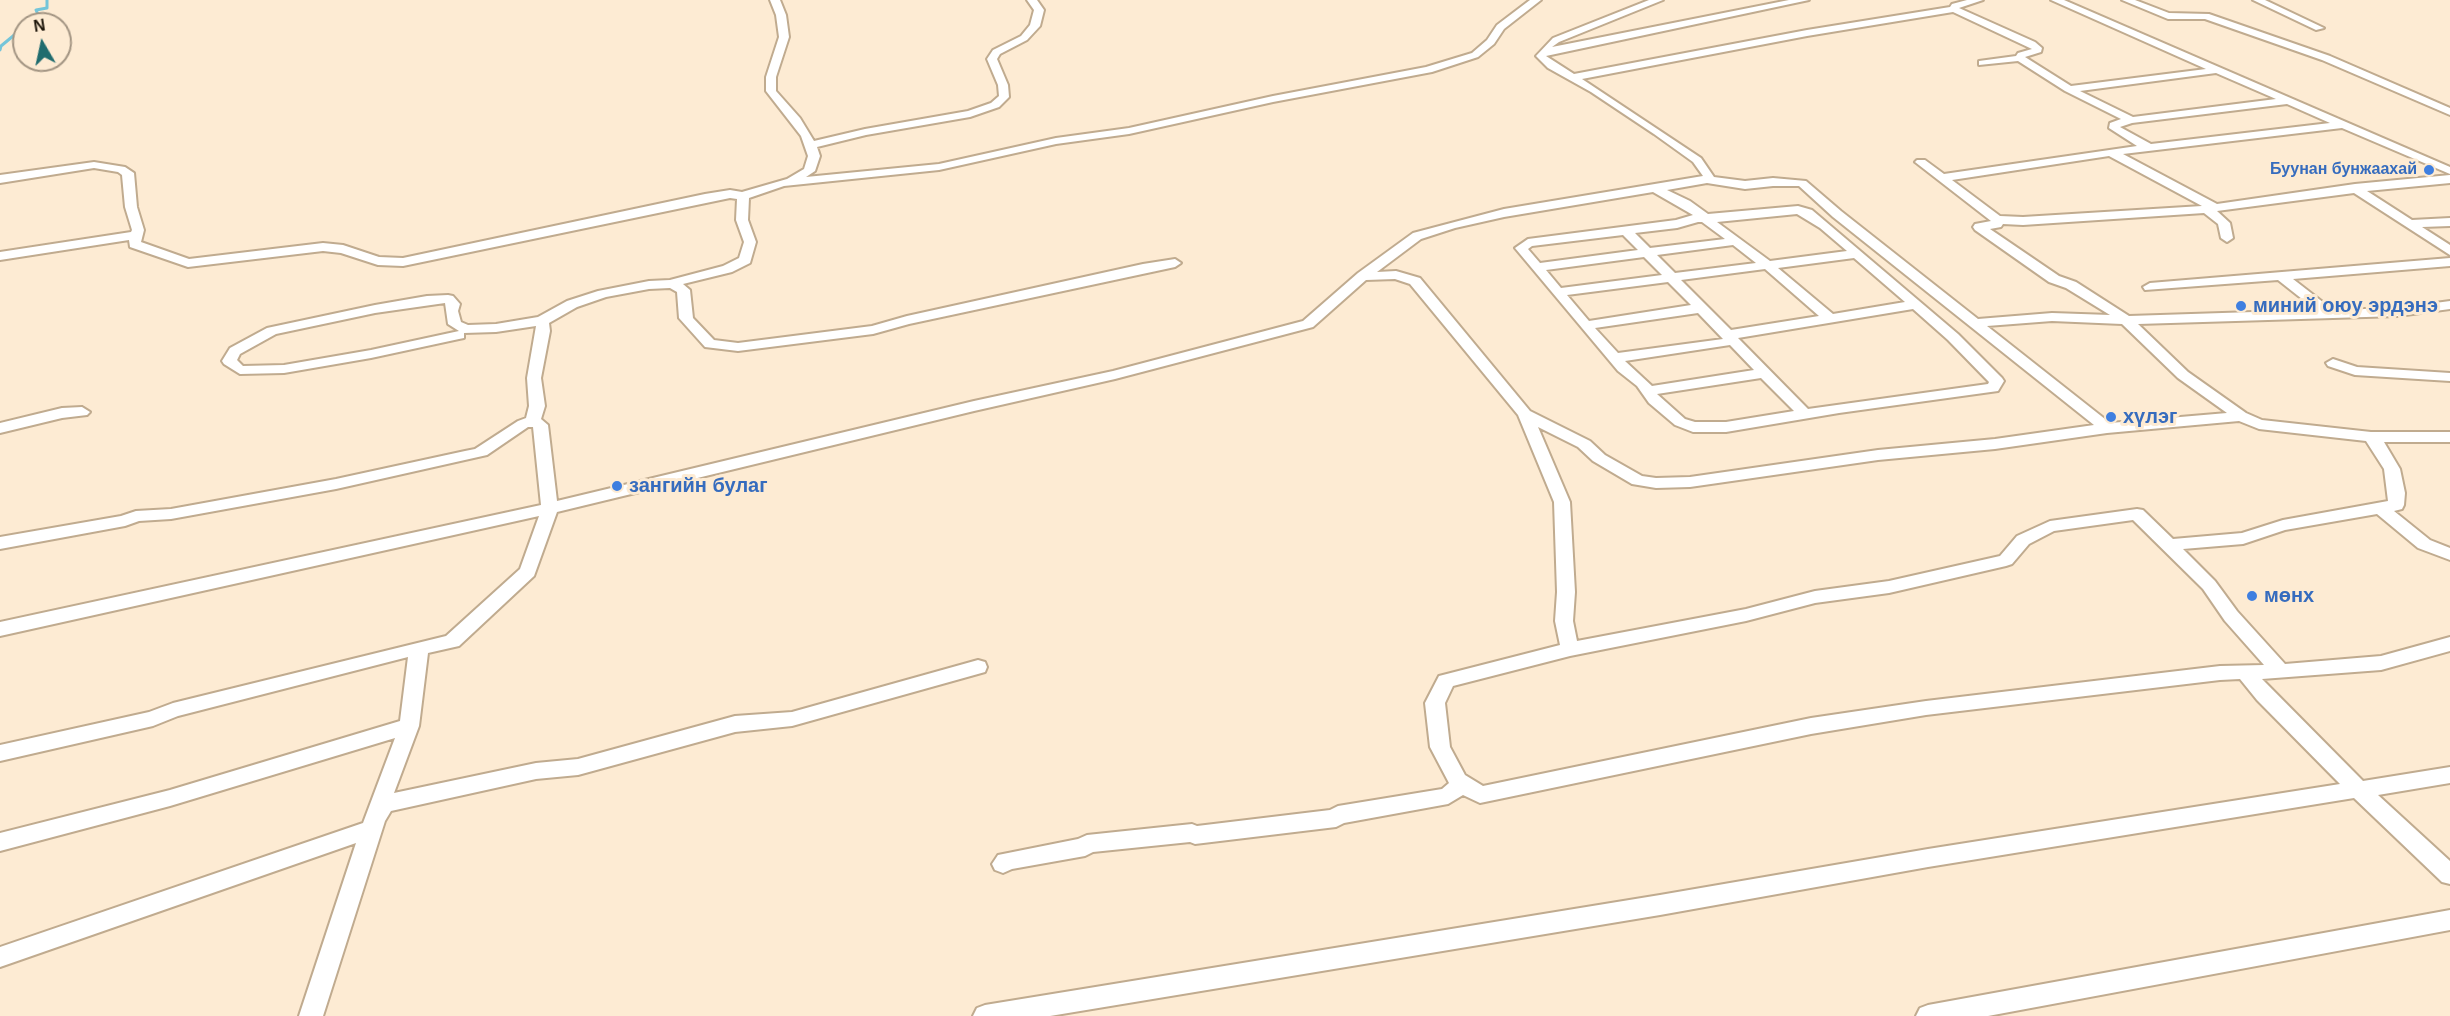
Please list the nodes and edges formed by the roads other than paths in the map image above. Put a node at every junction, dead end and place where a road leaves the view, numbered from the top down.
1 (776, 0) edge
2 (1032, 0) edge
3 (1536, 0) edge
4 (1658, 0) edge
5 (1804, 0) edge
6 (1978, 0) edge
7 (2056, 0) edge
8 (2127, 0) edge
9 (2258, 0) edge
10 (1954, 9) junction
11 (2319, 28) dead end
12 (1544, 52) junction
13 (2020, 58) junction
14 (1983, 63) dead end
15 (2219, 70) junction
16 (1575, 78) junction
17 (2069, 89) junction
18 (2288, 100) junction
19 (2450, 112) edge
20 (2131, 120) junction
21 (2343, 125) junction
22 (810, 144) junction
23 (2148, 147) junction
24 (2112, 152) junction
25 (1921, 162) dead end
26 (2450, 171) edge
27 (1943, 178) junction
28 (0, 179) edge
29 (1707, 179) junction
30 (2450, 179) edge
31 (792, 182) junction
32 (1655, 188) junction
33 (2355, 189) junction
34 (743, 196) junction
35 (2211, 208) junction
36 (1706, 218) junction
37 (1997, 220) junction
38 (2450, 222) edge
39 (2408, 224) junction
40 (1626, 231) junction
41 (138, 235) junction
42 (2227, 238) dead end
43 (1738, 241) junction
44 (2450, 251) edge
45 (1394, 252) junction
46 (1646, 253) junction
47 (1855, 254) junction
48 (0, 256) edge
49 (2450, 262) edge
50 (1175, 263) dead end
51 (1766, 264) junction
52 (1536, 267) junction
53 (2279, 275) junction
54 (1363, 276) junction
55 (1672, 278) junction
56 (1415, 281) junction
57 (672, 284) junction
58 (2150, 287) dead end
59 (1558, 292) junction
60 (1914, 305) junction
61 (2450, 305) edge
62 (1701, 308) junction
63 (2328, 313) junction
64 (1828, 317) junction
65 (2124, 318) junction
66 (542, 321) junction
67 (1974, 323) junction
68 (1587, 325) junction
69 (459, 335) dead end
70 (1730, 338) junction
71 (1615, 358) junction
72 (2333, 363) dead end
73 (1764, 373) junction
74 (2450, 377) edge
75 (1649, 391) junction
76 (82, 412) dead end
77 (1525, 414) junction
78 (1804, 414) junction
79 (2241, 416) junction
80 (533, 421) junction
81 (0, 428) edge
82 (2107, 428) junction
83 (2371, 437) junction
84 (2450, 437) edge
85 (550, 508) junction
86 (2381, 508) junction
87 (0, 543) edge
88 (2170, 545) junction
89 (2450, 554) edge
90 (0, 629) edge
91 (2450, 644) edge
92 (419, 648) junction
93 (1570, 649) junction
94 (978, 667) dead end
95 (2280, 671) junction
96 (2245, 672) junction
97 (409, 726) junction
98 (0, 753) edge
99 (2450, 775) edge
100 (1462, 784) junction
101 (2359, 790) junction
102 (374, 824) junction
103 (0, 842) edge
104 (1003, 864) dead end
105 (2450, 875) edge
106 (2450, 920) edge
107 (0, 957) edge
108 (311, 1016) edge
109 (985, 1016) edge
110 (1929, 1016) edge

1 - 22 street
2 - 22 street
3 - 31 street
4 - 12 street
5 - 12 street
6 - 10 street
7 - 15 street
8 - 19 street
9 - 11 street
10 - 13 street
10 - 16 street
12 - 16 street
13 - 14 street
13 - 17 street
15 - 17 street
15 - 18 street
16 - 29 street
17 - 20 street
18 - 20 street
18 - 21 street
20 - 23 street
21 - 23 street
21 - 26 street
22 - 31 street
23 - 24 street
24 - 27 street
24 - 35 street
25 - 27 street
27 - 37 street
28 - 41 street
29 - 32 street
29 - 67 street
30 - 33 street
31 - 34 street
32 - 36 street
32 - 45 street
33 - 35 street
33 - 39 street
34 - 41 street
34 - 57 street
35 - 37 street
35 - 42 street
36 - 40 street
36 - 43 street
36 - 47 street
37 - 65 street
38 - 39 street
39 - 44 street
40 - 46 street
40 - 52 street
41 - 48 street
43 - 46 street
43 - 51 street
45 - 54 street
45 - 56 street
46 - 52 street
46 - 55 street
47 - 51 street
47 - 60 street
49 - 53 street
50 - 57 street
51 - 55 street
51 - 64 street
52 - 59 street
53 - 58 street
53 - 63 street
54 - 56 street
54 - 85 street
55 - 59 street
55 - 62 street
56 - 77 street
57 - 66 street
59 - 68 street
60 - 64 street
60 - 78 street
61 - 63 street
62 - 68 street
62 - 70 street
63 - 65 street
64 - 70 street
65 - 67 street
65 - 79 street
66 - 69 street
66 - 80 street
67 - 82 street
68 - 71 street
70 - 71 street
70 - 73 street
71 - 75 street
72 - 74 street
73 - 75 street
73 - 78 street
75 - 78 street
76 - 81 street
77 - 82 street
77 - 93 street
79 - 82 street
79 - 83 street
80 - 85 street
80 - 87 street
83 - 84 street
83 - 86 street
85 - 90 street
85 - 92 street
86 - 88 street
86 - 89 street
88 - 93 street
88 - 95 street
91 - 95 street
92 - 97 street
92 - 98 street
93 - 100 street
94 - 102 street
95 - 96 street
96 - 100 street
96 - 101 street
97 - 102 street
97 - 103 street
99 - 101 street
100 - 104 street
101 - 105 street
101 - 109 street
102 - 107 street
102 - 108 street
106 - 110 street

